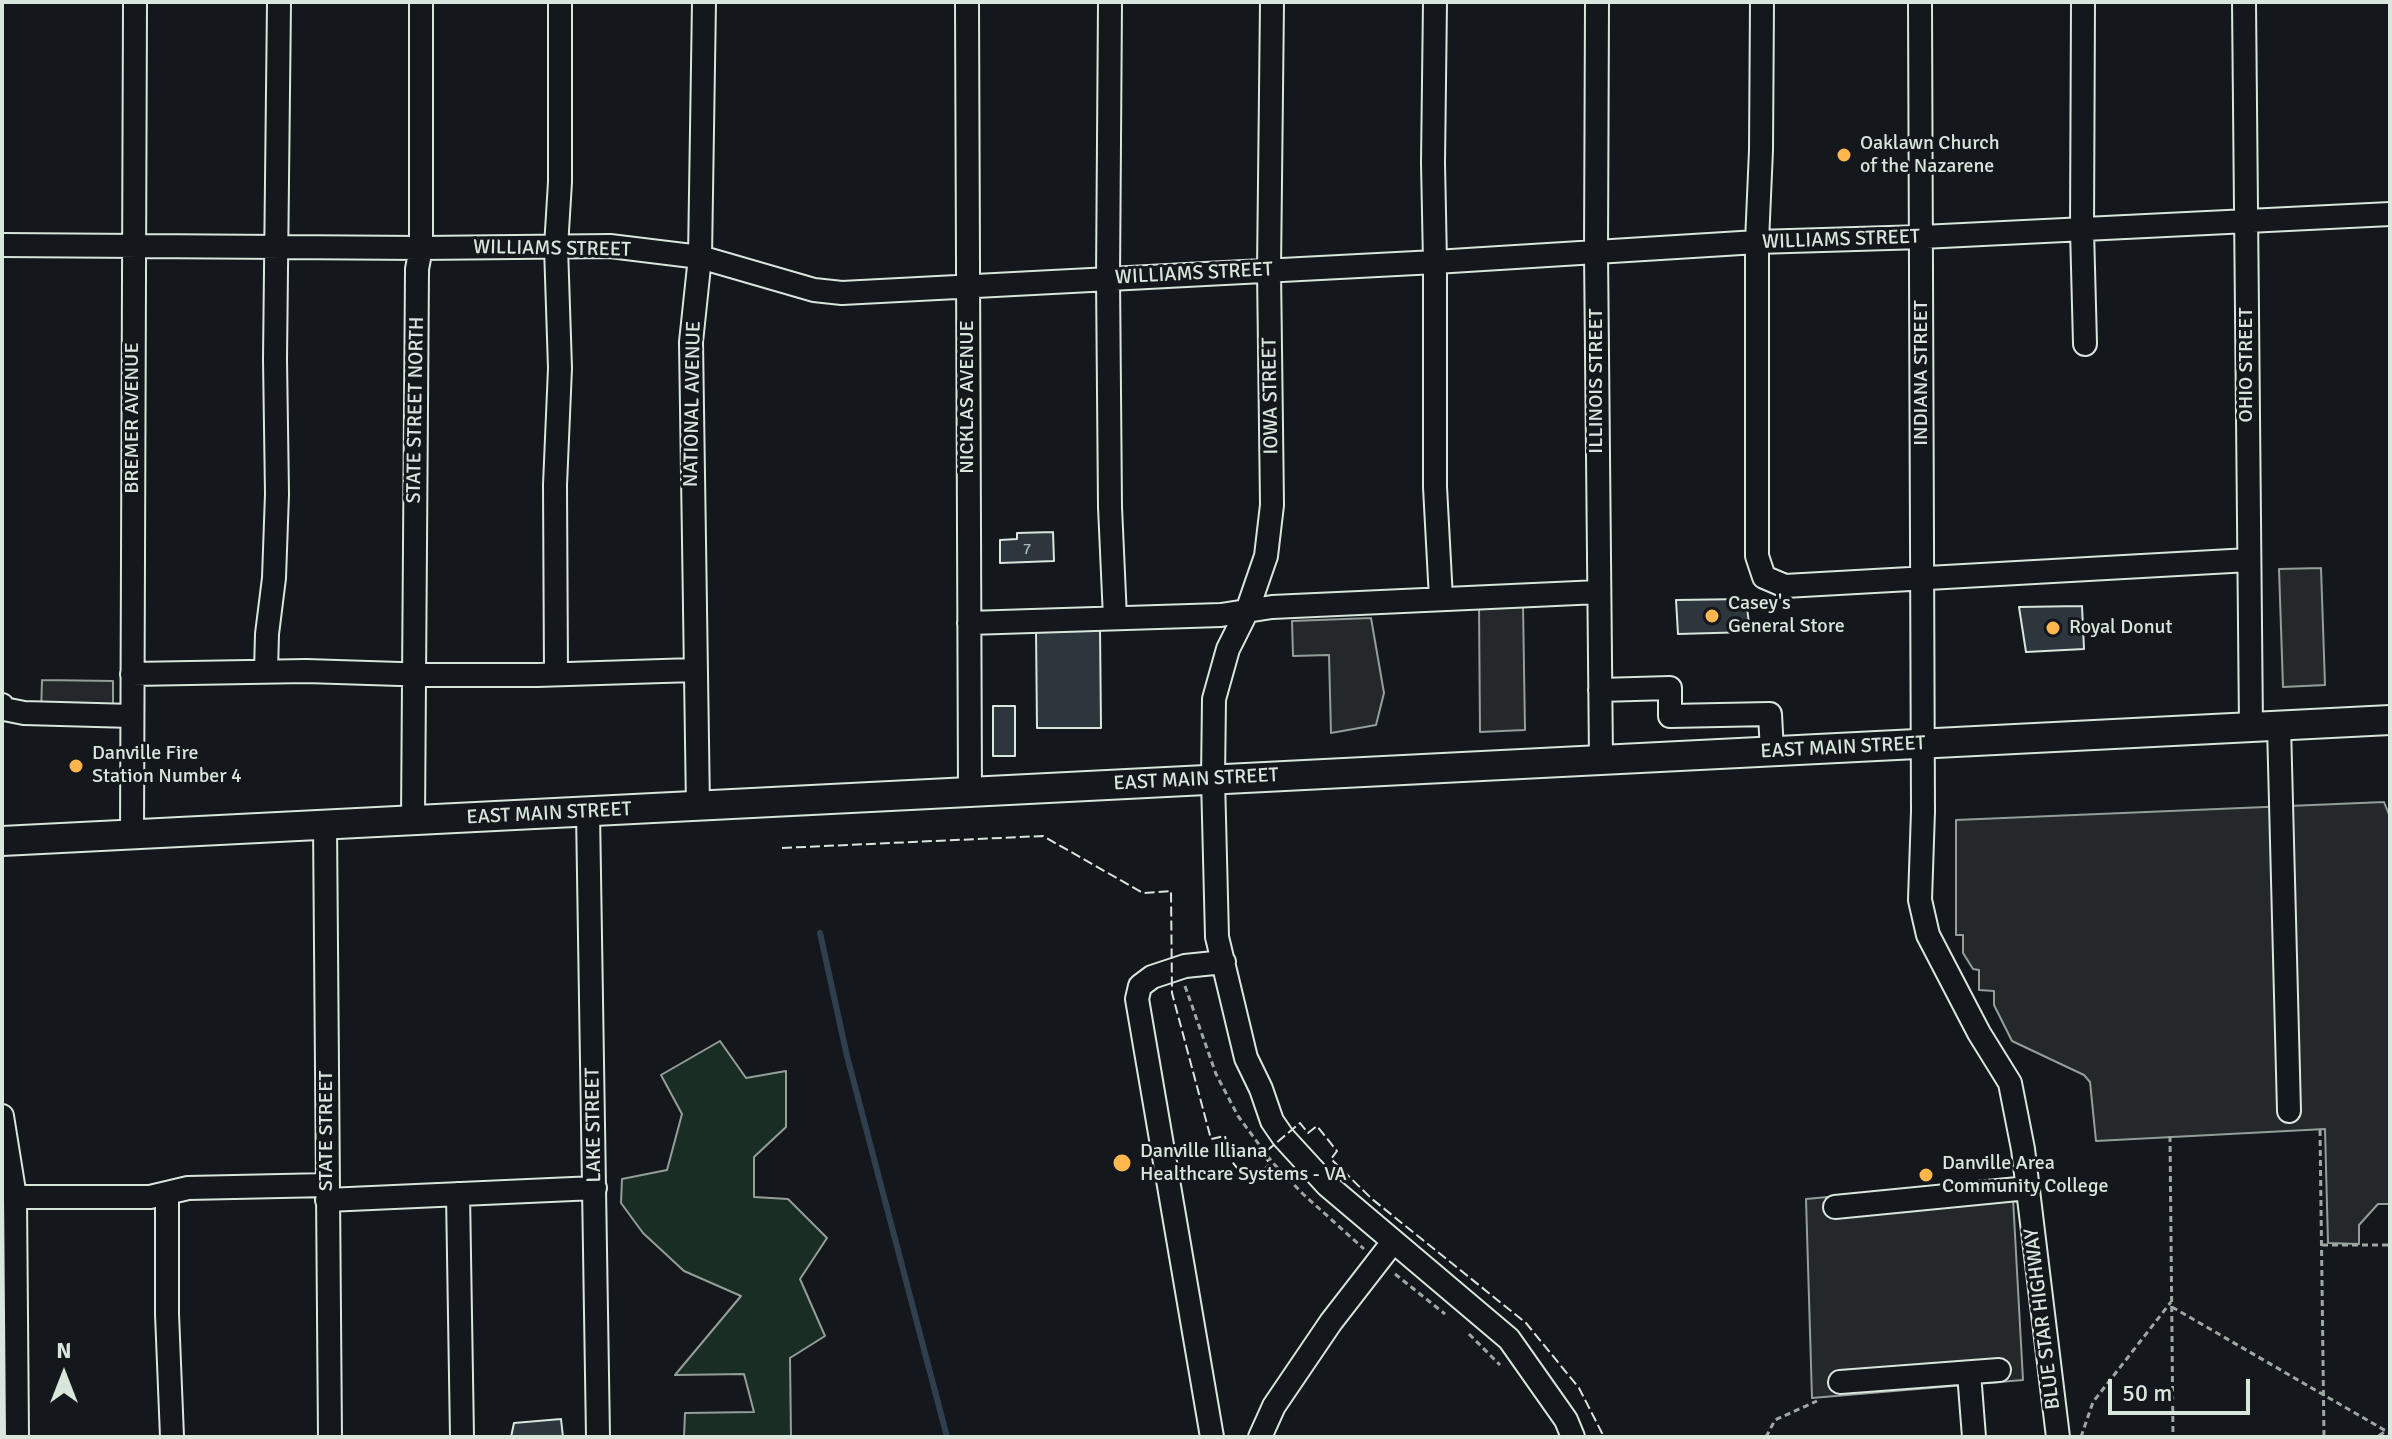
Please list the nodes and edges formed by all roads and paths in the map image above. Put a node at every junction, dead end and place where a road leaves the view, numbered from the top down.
1 (135, 2) edge
2 (279, 2) edge
3 (421, 2) edge
4 (560, 2) edge
5 (704, 2) edge
6 (967, 2) edge
7 (1110, 2) edge
8 (1272, 2) edge
9 (1435, 2) edge
10 (1597, 2) edge
11 (1762, 2) edge
12 (1920, 2) edge
13 (2083, 2) edge
14 (2244, 2) edge
15 (2390, 214) edge
16 (2246, 221) junction
17 (2082, 230) junction
18 (1922, 237) junction
19 (1757, 242) junction
20 (2, 245) edge
21 (134, 245) junction
22 (277, 246) junction
23 (556, 247) junction
24 (421, 248) junction
25 (1596, 252) junction
26 (700, 257) junction
27 (1435, 262) junction
28 (1269, 270) junction
29 (1108, 278) junction
30 (968, 286) junction
31 (2085, 344) dead end
32 (2249, 560) junction
33 (1923, 577) junction
34 (1599, 592) junction
35 (1441, 599) junction
36 (1247, 611) junction
37 (1115, 618) junction
38 (969, 623) junction
39 (694, 670) junction
40 (266, 671) junction
41 (132, 674) junction
42 (556, 674) junction
43 (413, 675) junction
44 (1600, 690) junction
45 (2, 705) edge
46 (132, 716) junction
47 (2390, 720) edge
48 (2279, 726) junction
49 (2251, 727) junction
50 (1923, 744) junction
51 (1772, 752) junction
52 (1601, 760) junction
53 (1213, 779) junction
54 (970, 791) junction
55 (698, 807) junction
56 (588, 812) junction
57 (413, 819) junction
58 (325, 824) junction
59 (132, 833) junction
60 (2, 841) edge
61 (1224, 962) junction
62 (2289, 1111) dead end
63 (2, 1116) edge
64 (2320, 1130) dead end
65 (2170, 1136) dead end
66 (595, 1188) junction
67 (2028, 1188) junction
68 (327, 1192) junction
69 (167, 1193) junction
70 (458, 1194) junction
71 (15, 1197) junction
72 (1835, 1207) dead end
73 (1393, 1242) junction
74 (2322, 1245) junction
75 (2390, 1245) edge
76 (2172, 1301) junction
77 (2172, 1307) junction
78 (1999, 1370) dead end
79 (1969, 1373) junction
80 (1840, 1382) dead end
81 (2323, 1395) junction
82 (1817, 1401) dead end
83 (17, 1437) edge
84 (172, 1437) edge
85 (330, 1437) edge
86 (462, 1437) edge
87 (598, 1437) edge
88 (1212, 1437) edge
89 (1260, 1437) edge
90 (1573, 1437) edge
91 (1766, 1437) edge
92 (1974, 1437) edge
93 (2058, 1437) edge
94 (2081, 1437) edge
95 (2173, 1437) edge
96 (2324, 1437) edge
97 (2377, 1437) edge

1 - 21 street, BREMER AVENUE
2 - 22 street
3 - 24 street, STATE STREET NORTH
4 - 23 street
5 - 26 street, NATIONAL AVENUE
6 - 30 street, NICKLAS AVENUE
7 - 29 street
8 - 28 street, IOWA STREET
9 - 27 street
10 - 25 street, ILLINOIS STREET
11 - 19 street
12 - 18 street, INDIANA STREET
13 - 17 street
14 - 16 street, OHIO STREET
15 - 16 street, WILLIAMS STREET
16 - 17 street, WILLIAMS STREET
16 - 32 street, OHIO STREET
17 - 18 street, WILLIAMS STREET
17 - 31 street
18 - 19 street, WILLIAMS STREET
18 - 33 street, INDIANA STREET
19 - 25 street, WILLIAMS STREET
19 - 33 street
20 - 21 street, WILLIAMS STREET
21 - 22 street, WILLIAMS STREET
21 - 41 street, BREMER AVENUE
22 - 24 street, WILLIAMS STREET
22 - 40 street
23 - 24 street, WILLIAMS STREET
23 - 26 street, WILLIAMS STREET
23 - 42 street
24 - 43 street, STATE STREET NORTH
25 - 27 street, WILLIAMS STREET
25 - 34 street, ILLINOIS STREET
26 - 30 street, WILLIAMS STREET
26 - 39 street, NATIONAL AVENUE
27 - 28 street, WILLIAMS STREET
27 - 35 street
28 - 29 street, WILLIAMS STREET
28 - 36 street, IOWA STREET
29 - 30 street, WILLIAMS STREET
29 - 37 street
30 - 38 street, NICKLAS AVENUE
32 - 33 street
32 - 49 street, OHIO STREET
33 - 50 street, INDIANA STREET
34 - 35 street
34 - 44 street, ILLINOIS STREET
35 - 36 street
36 - 37 street
36 - 53 street, IOWA STREET
37 - 38 street
38 - 54 street, NICKLAS AVENUE
39 - 42 street
39 - 55 street, NATIONAL AVENUE
40 - 41 street
40 - 43 street
41 - 46 street, BREMER AVENUE
42 - 43 street
43 - 57 street, STATE STREET NORTH
44 - 51 street
44 - 52 street, ILLINOIS STREET
45 - 46 street
46 - 59 street, BREMER AVENUE
47 - 48 main road, EAST MAIN STREET
48 - 49 main road, EAST MAIN STREET
48 - 62 street
49 - 50 main road, EAST MAIN STREET
50 - 51 main road, EAST MAIN STREET
50 - 67 street, BLUE STAR HIGHWAY
51 - 52 main road, EAST MAIN STREET
52 - 53 main road, EAST MAIN STREET
53 - 54 main road, EAST MAIN STREET
53 - 61 street, IOWA STREET
54 - 55 main road, EAST MAIN STREET
55 - 56 main road, EAST MAIN STREET
56 - 57 main road, EAST MAIN STREET
56 - 66 street, LAKE STREET
57 - 58 main road, EAST MAIN STREET
58 - 59 main road, EAST MAIN STREET
58 - 68 street, STATE STREET
59 - 60 main road, EAST MAIN STREET
61 - 73 street, IOWA STREET
61 - 88 street
63 - 71 street
64 - 74 path
65 - 76 path
66 - 70 street
66 - 87 street, LAKE STREET
67 - 72 street
67 - 93 street, BLUE STAR HIGHWAY
68 - 69 street
68 - 70 street
68 - 85 street, STATE STREET
69 - 71 street
69 - 84 street
70 - 86 street
71 - 83 street
73 - 89 street
73 - 90 street, IOWA STREET
74 - 75 path
74 - 81 path
76 - 77 path
76 - 94 path
77 - 81 path
77 - 95 path
78 - 79 street
79 - 80 street
79 - 92 street
81 - 96 path
81 - 97 path
82 - 91 path

